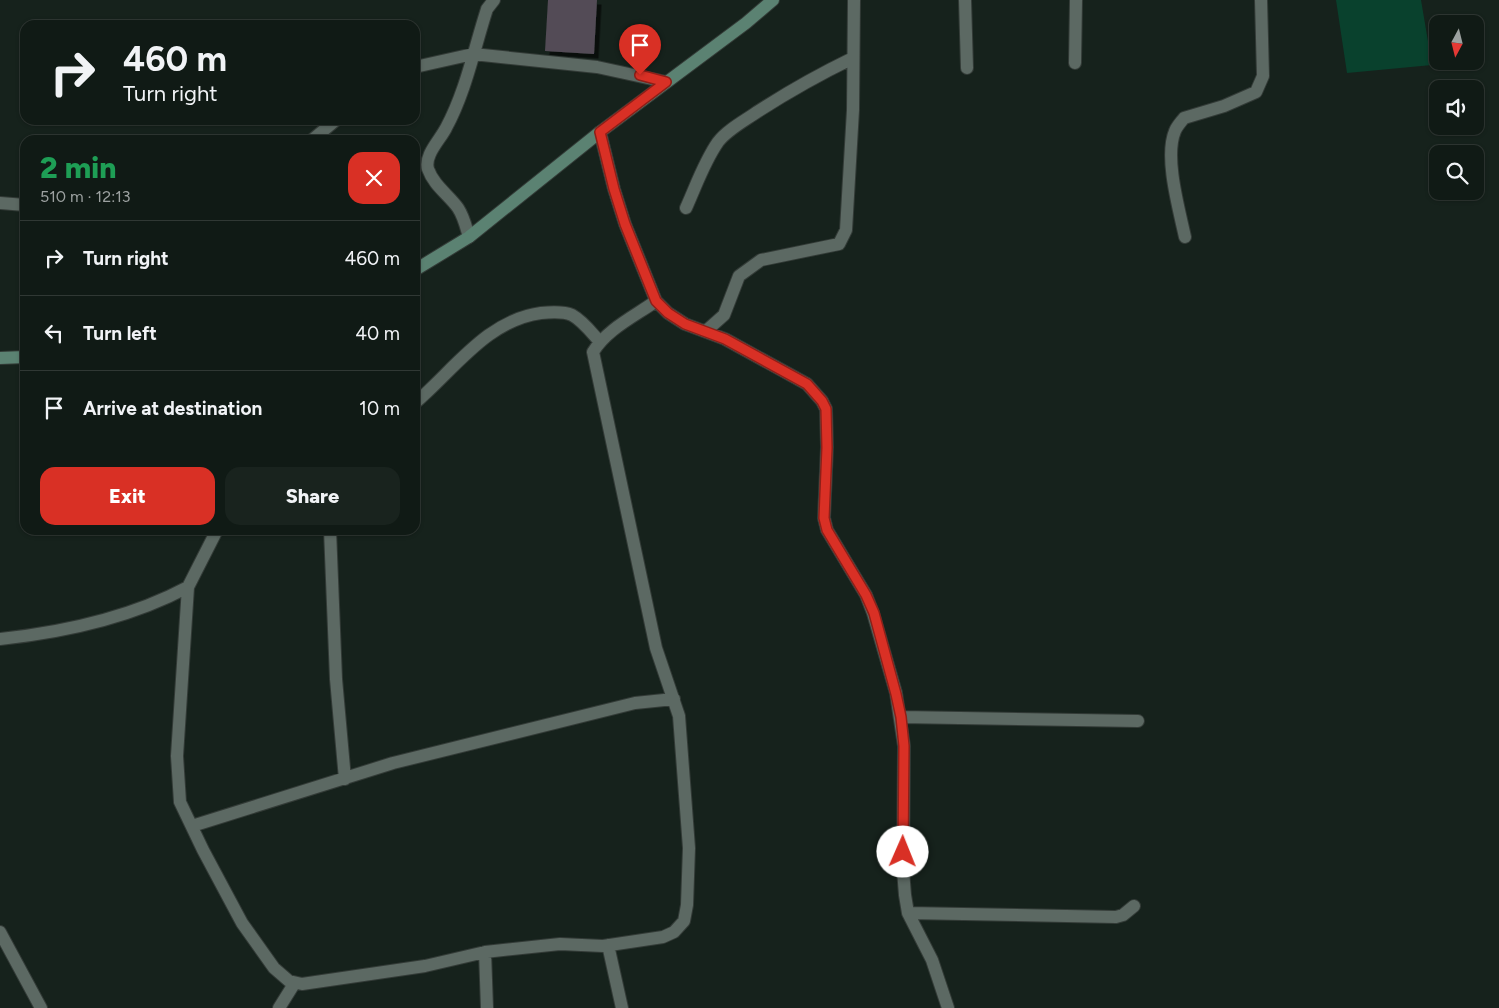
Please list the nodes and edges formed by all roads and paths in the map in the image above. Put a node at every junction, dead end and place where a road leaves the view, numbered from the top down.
1 (494, 0) edge
2 (773, 0) edge
3 (854, 0) edge
4 (964, 0) edge
5 (1076, 0) edge
6 (1261, 0) edge
7 (472, 54) junction
8 (853, 58) junction
9 (1075, 63) dead end
10 (420, 67) edge
11 (967, 68) dead end
12 (666, 82) junction
13 (330, 125) edge
14 (600, 132) junction
15 (318, 135) edge
16 (428, 158) junction
17 (420, 163) edge
18 (0, 203) edge
19 (20, 205) edge
20 (686, 208) dead end
21 (468, 237) junction
22 (1185, 237) dead end
23 (420, 267) edge
24 (656, 301) junction
25 (706, 331) junction
26 (600, 342) junction
27 (20, 356) edge
28 (0, 358) edge
29 (420, 398) edge
30 (214, 535) edge
31 (330, 535) edge
32 (188, 587) junction
33 (0, 639) edge
34 (674, 699) junction
35 (901, 717) junction
36 (1138, 721) dead end
37 (345, 779) junction
38 (192, 826) junction
39 (1134, 906) dead end
40 (908, 913) junction
41 (0, 932) edge
42 (608, 945) junction
43 (485, 952) junction
44 (294, 984) junction
45 (41, 1008) edge
46 (279, 1008) edge
47 (487, 1008) edge
48 (622, 1008) edge
49 (948, 1008) edge

1 - 7 street
2 - 12 main road
3 - 8 street
4 - 11 street
5 - 9 street
6 - 22 street
7 - 10 street
7 - 12 street
7 - 16 street
8 - 20 street
8 - 25 street
12 - 14 main road
13 - 15 street
14 - 21 main road
14 - 24 street
16 - 17 street
16 - 21 street
18 - 19 street
21 - 23 main road
24 - 25 street
24 - 26 street
25 - 35 street
26 - 29 street
26 - 34 street
27 - 28 main road
30 - 32 street
31 - 37 street
32 - 33 street
32 - 38 street
34 - 37 street
34 - 42 street
35 - 36 street
35 - 40 street
37 - 38 street
38 - 44 street
39 - 40 street
40 - 49 street
41 - 45 street
42 - 43 street
42 - 48 street
43 - 44 street
43 - 47 street
44 - 46 street

